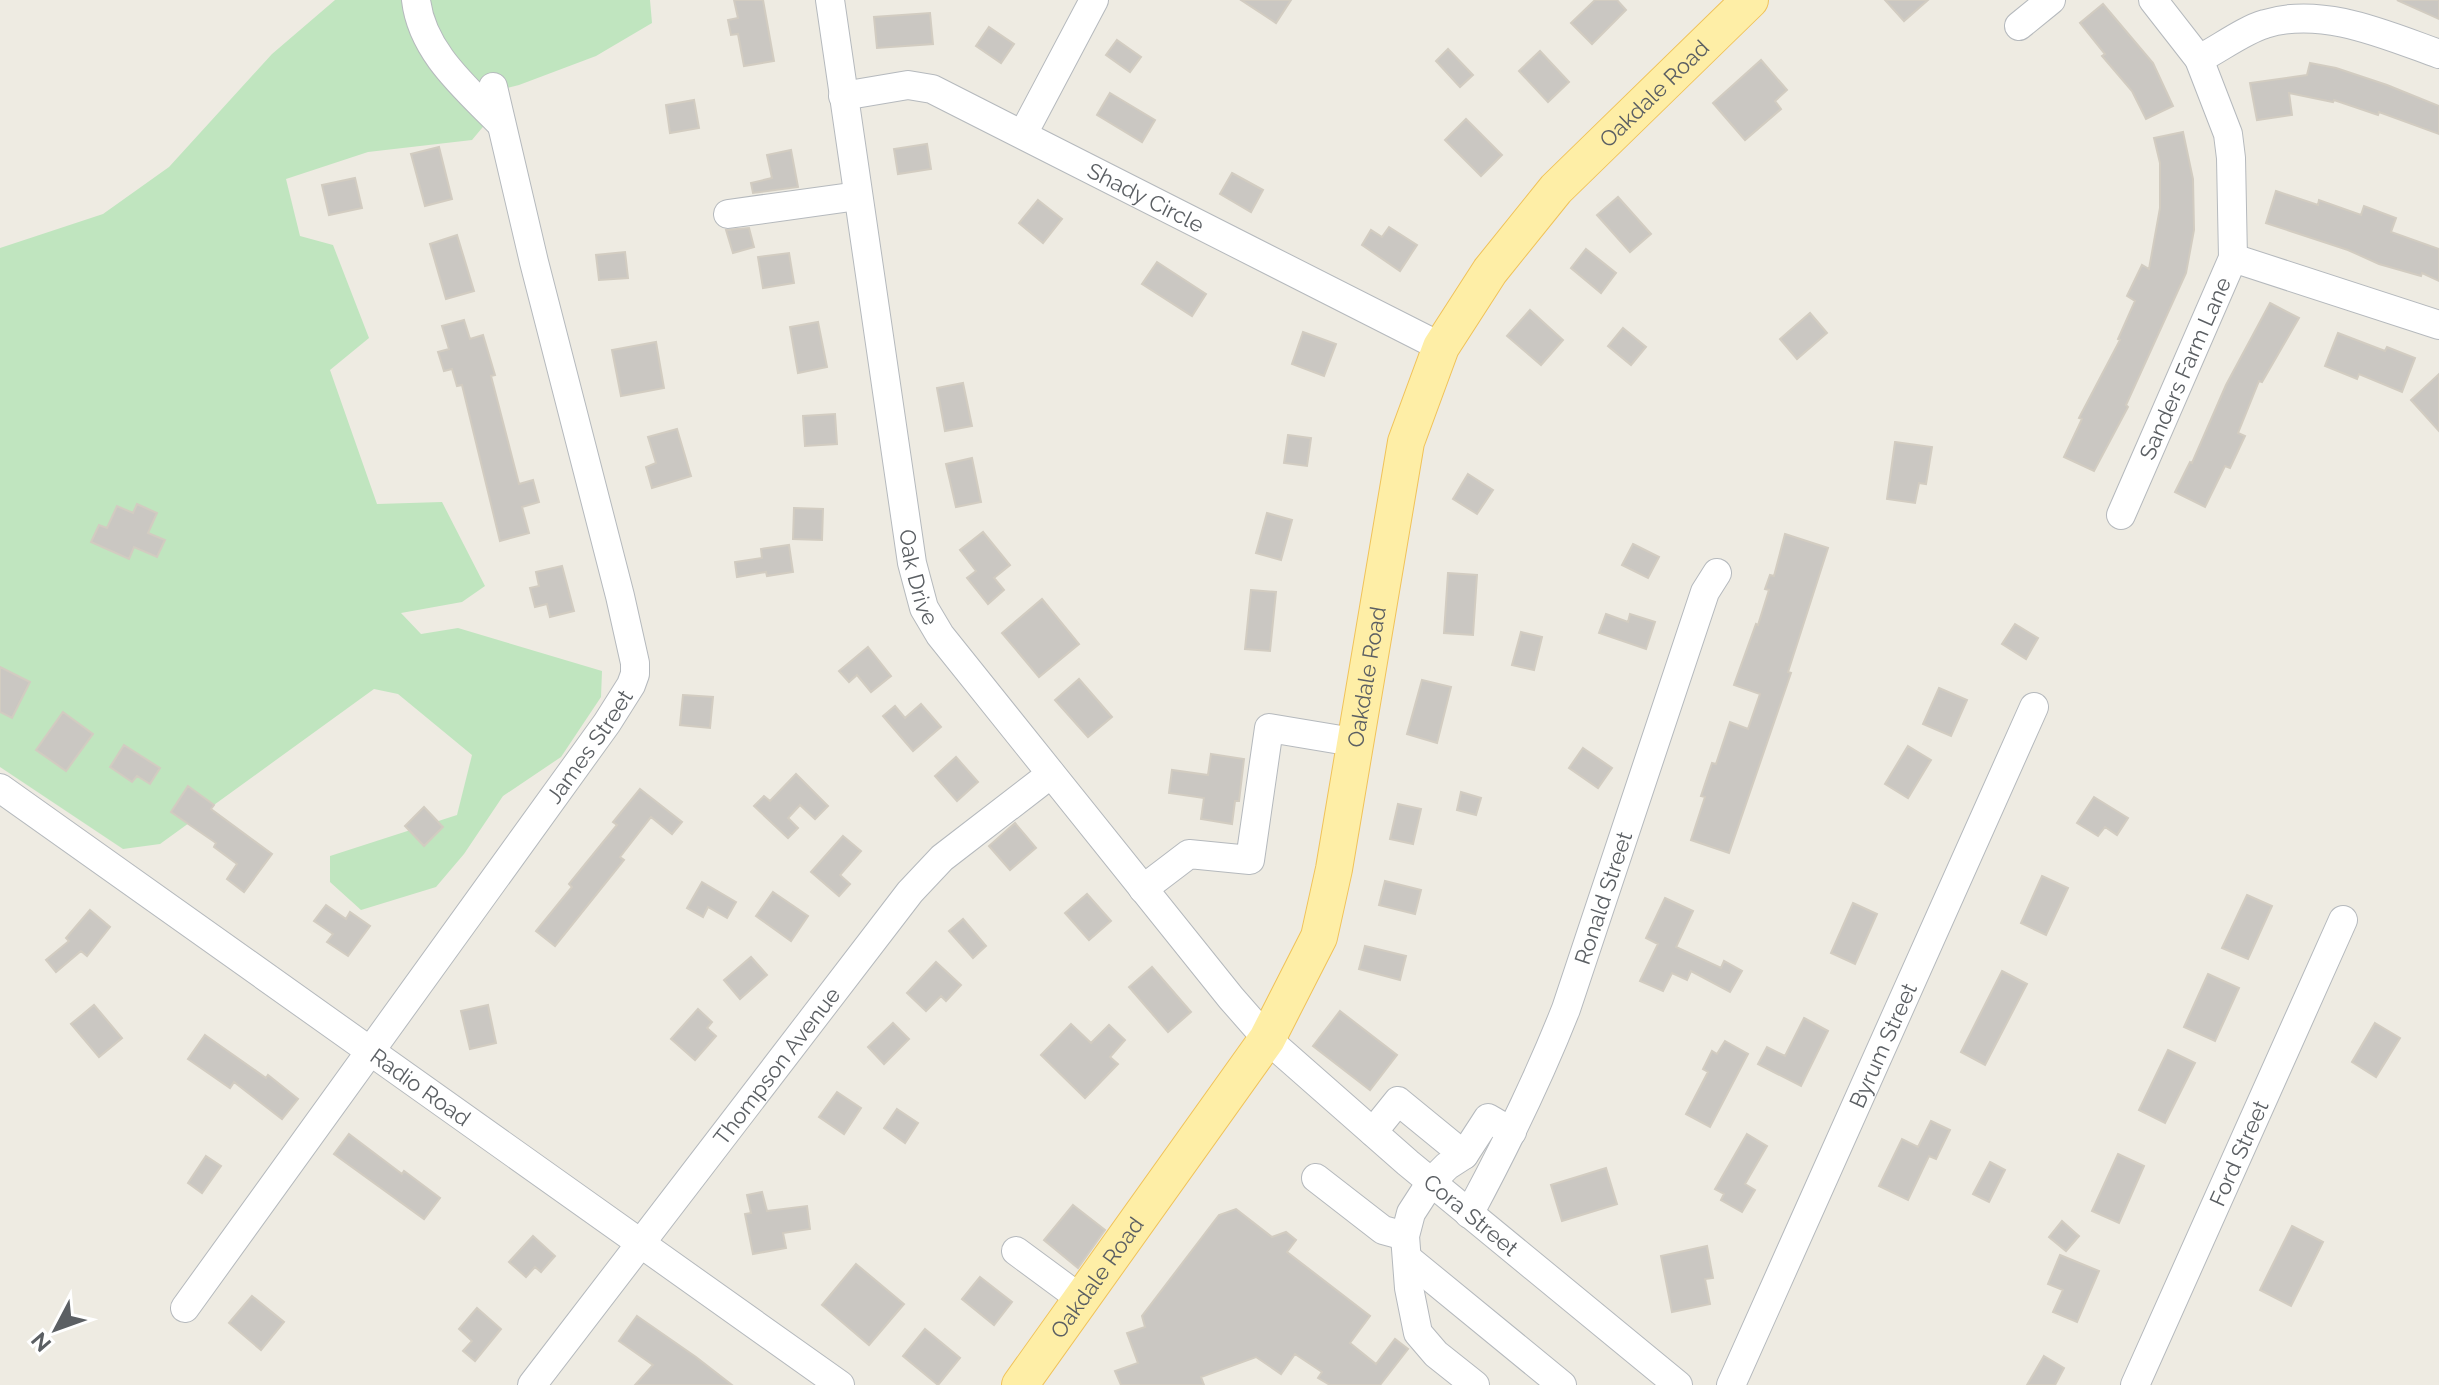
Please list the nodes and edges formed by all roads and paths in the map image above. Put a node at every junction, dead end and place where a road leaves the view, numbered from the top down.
1 (416, 0) edge
2 (830, 0) edge
3 (1094, 0) edge
4 (1750, 0) edge
5 (2051, 0) edge
6 (2153, 0) edge
7 (2019, 26) dead end
8 (2439, 54) edge
9 (2199, 59) junction
10 (493, 87) dead end
11 (843, 96) junction
12 (502, 124) junction
13 (1023, 134) junction
14 (858, 196) junction
15 (728, 214) dead end
16 (2233, 258) junction
17 (2439, 325) edge
18 (1441, 347) junction
19 (2121, 515) dead end
20 (1717, 573) dead end
21 (2034, 707) dead end
22 (1353, 742) junction
23 (1051, 774) junction
24 (0, 788) edge
25 (1143, 889) junction
26 (2343, 920) dead end
27 (1267, 1039) junction
28 (371, 1052) junction
29 (1373, 1132) junction
30 (1512, 1132) junction
31 (1464, 1155) junction
32 (1316, 1178) dead end
33 (1431, 1182) junction
34 (1469, 1214) junction
35 (640, 1245) junction
36 (1406, 1247) junction
37 (1016, 1251) dead end
38 (1081, 1299) junction
39 (185, 1308) dead end
40 (532, 1385) edge
41 (840, 1385) edge
42 (1020, 1385) edge
43 (1475, 1385) edge
44 (1562, 1385) edge
45 (1678, 1385) edge
46 (1731, 1385) edge
47 (2135, 1385) edge

1 - 12 street
2 - 11 street, Oak Drive
3 - 13 street
4 - 18 main road, Oakdale Road
5 - 7 street
6 - 9 street, Sanders Farm Lane
8 - 9 street
9 - 16 street, Sanders Farm Lane
10 - 12 street, James Street
11 - 13 street, Shady Circle
11 - 14 street, Oak Drive
12 - 28 street, James Street
13 - 18 street, Shady Circle
14 - 15 street
14 - 23 street, Oak Drive
16 - 17 street
16 - 19 street, Sanders Farm Lane
18 - 22 main road, Oakdale Road
20 - 30 street, Ronald Street
21 - 46 street, Byrum Street
22 - 25 street
22 - 27 main road, Oakdale Road
23 - 25 street, Oak Drive
23 - 35 street, Thompson Avenue
24 - 28 street, Radio Road
25 - 27 street, Oak Drive
26 - 47 street, Ford Street
27 - 29 street, Cora Street
27 - 38 main road, Oakdale Road
28 - 35 street, Radio Road
28 - 39 street, James Street
29 - 31 street
29 - 33 street, Cora Street
30 - 31 street
30 - 34 street, Ronald Street
31 - 33 street
32 - 36 street
33 - 34 street, Cora Street
33 - 36 street
34 - 45 street, Cora Street
35 - 40 street, Thompson Avenue
35 - 41 street, Radio Road
36 - 43 street
36 - 44 street
37 - 38 street
38 - 42 main road, Oakdale Road

